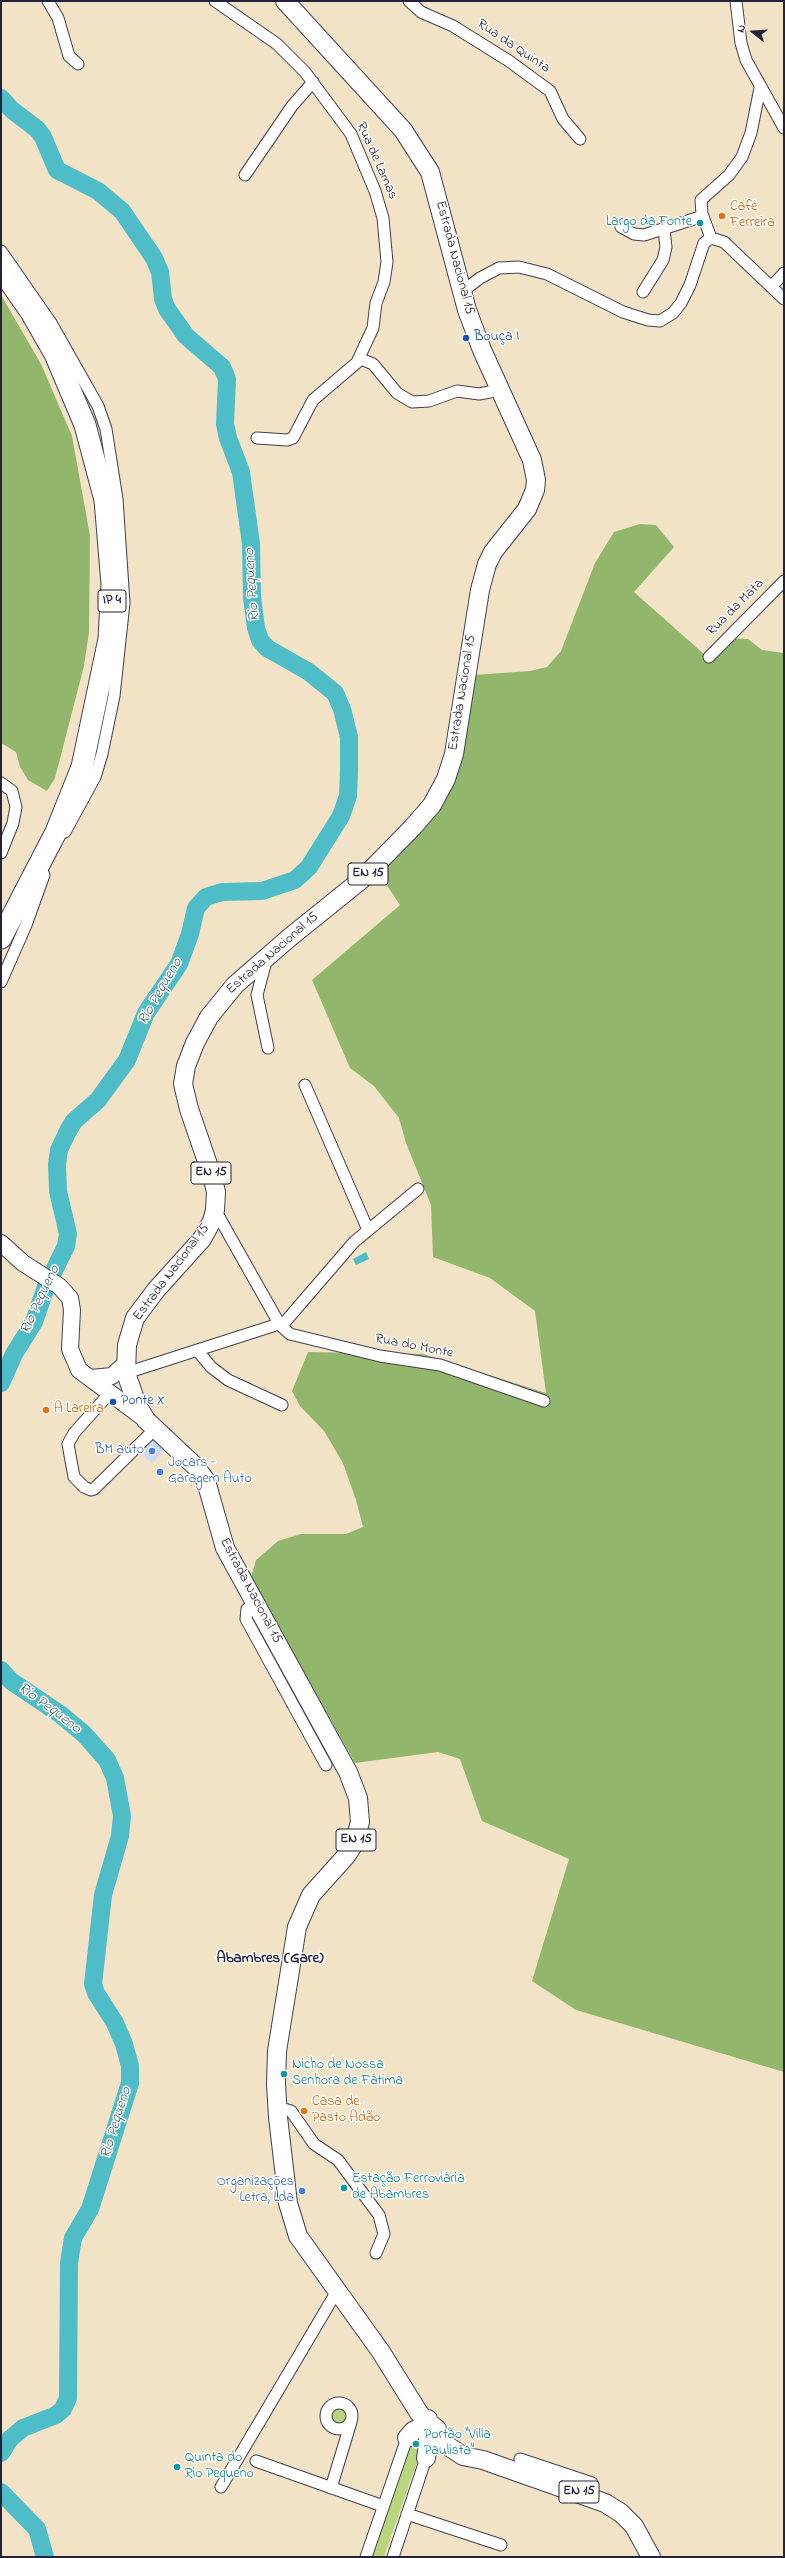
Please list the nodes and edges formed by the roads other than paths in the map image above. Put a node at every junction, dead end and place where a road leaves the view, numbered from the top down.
1 (48, 1) edge
2 (215, 1) edge
3 (285, 1) edge
4 (409, 1) edge
5 (736, 1) edge
6 (78, 64) dead end
7 (313, 82) junction
8 (760, 88) junction
9 (784, 128) edge
10 (580, 139) dead end
11 (245, 175) dead end
12 (703, 216) junction
13 (621, 227) dead end
14 (664, 230) junction
15 (711, 238) junction
16 (1, 251) edge
17 (1, 268) edge
18 (784, 273) edge
19 (1, 286) edge
20 (771, 287) junction
21 (462, 292) junction
22 (643, 292) dead end
23 (784, 299) edge
24 (358, 360) junction
25 (500, 390) junction
26 (257, 438) dead end
27 (784, 581) edge
28 (708, 657) dead end
29 (1, 783) edge
30 (1, 853) edge
31 (1, 915) edge
32 (1, 938) edge
33 (267, 956) junction
34 (1, 982) edge
35 (268, 1048) dead end
36 (305, 1085) dead end
37 (418, 1189) dead end
38 (215, 1210) junction
39 (368, 1230) junction
40 (1, 1243) edge
41 (280, 1325) junction
42 (197, 1350) junction
43 (114, 1381) junction
44 (544, 1401) dead end
45 (282, 1405) dead end
46 (150, 1425) junction
47 (255, 1604) junction
48 (326, 1765) dead end
49 (277, 2107) junction
50 (376, 2253) dead end
51 (335, 2289) junction
52 (415, 2399) junction
53 (351, 2422) junction
54 (428, 2425) junction
55 (336, 2429) junction
56 (407, 2438) junction
57 (346, 2441) junction
58 (456, 2447) junction
59 (426, 2458) junction
60 (520, 2459) dead end
61 (256, 2461) dead end
62 (592, 2483) dead end
63 (577, 2485) junction
64 (221, 2488) dead end
65 (331, 2488) junction
66 (383, 2506) junction
67 (407, 2514) junction
68 (501, 2545) dead end
69 (366, 2557) edge
70 (393, 2557) edge
71 (651, 2557) edge

1 - 6 street
2 - 7 street, Rua de Lamas
3 - 21 main road, Estrada Nacional 15 / EN 15
4 - 10 street, Rua da Quinta
5 - 8 street
7 - 11 street
7 - 24 street, Rua de Lamas
8 - 9 street
8 - 12 street
12 - 14 street
12 - 15 street
13 - 14 street
14 - 22 street
15 - 20 street
15 - 21 street
16 - 34 street
17 - 32 highway, IP 4
18 - 20 street
19 - 31 highway, IP 4
20 - 23 street
21 - 25 main road, Estrada Nacional 15 / EN 15
24 - 25 street
24 - 26 street
25 - 33 main road, Estrada Nacional 15 / EN 15
27 - 28 street, Rua da Mata
29 - 30 street
33 - 35 street
33 - 38 main road, Estrada Nacional 15 / EN 15
36 - 39 street
37 - 39 street
38 - 41 street
38 - 43 main road, Estrada Nacional 15 / EN 15
39 - 41 street
40 - 43 street
41 - 42 street
41 - 44 street, Rua do Monte
42 - 43 street
42 - 45 street
43 - 46 main road, Estrada Nacional 15 / EN 15
43 - 46 street
46 - 47 main road, Estrada Nacional 15 / EN 15
47 - 48 street
47 - 49 main road, Estrada Nacional 15 / EN 15
49 - 50 street
49 - 51 main road, Estrada Nacional 15 / EN 15
51 - 52 main road, EN 15
51 - 64 street
52 - 54 main road, EN 15
52 - 56 main road
52 - 58 main road, EN 15
53 - 55 street
53 - 55 street
53 - 57 street
54 - 56 main road
54 - 58 main road, EN 15
54 - 59 main road
55 - 57 street
56 - 66 street
57 - 65 street
58 - 59 main road
58 - 63 main road, EN 15
59 - 67 street
60 - 63 street
61 - 65 street
62 - 63 street
63 - 71 main road, EN 15
65 - 66 street
66 - 69 street
67 - 68 street
67 - 70 street

